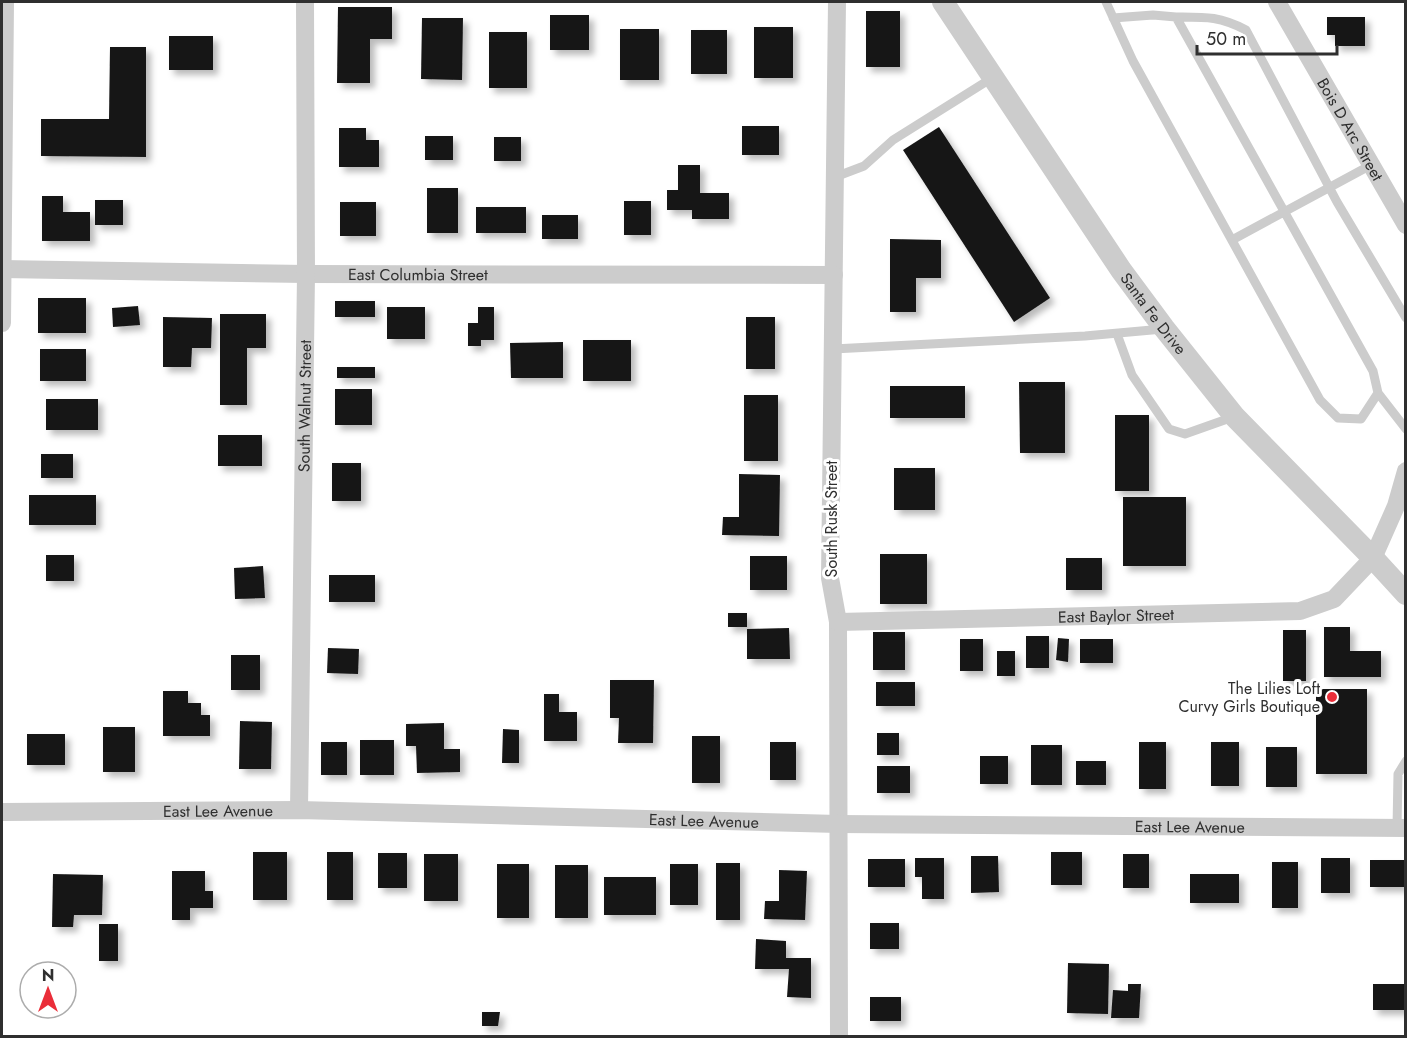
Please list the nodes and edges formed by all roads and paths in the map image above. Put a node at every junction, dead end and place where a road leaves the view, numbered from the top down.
1 (5, 2) edge
2 (305, 2) edge
3 (837, 2) edge
4 (943, 2) edge
5 (1106, 2) edge
6 (1277, 2) edge
7 (1176, 17) junction
8 (1113, 18) junction
9 (993, 77) junction
10 (1371, 165) junction
11 (835, 177) junction
12 (1330, 188) junction
13 (1284, 212) junction
14 (1406, 225) edge
15 (1232, 240) junction
16 (2, 269) edge
17 (306, 274) junction
18 (834, 276) junction
19 (1406, 318) edge
20 (2, 323) edge
21 (1164, 328) junction
22 (1117, 334) junction
23 (833, 349) junction
24 (1378, 393) junction
25 (1234, 417) junction
26 (1406, 429) edge
27 (1406, 471) edge
28 (1373, 558) junction
29 (1406, 594) edge
30 (838, 622) junction
31 (1406, 761) edge
32 (299, 810) junction
33 (2, 812) edge
34 (838, 824) junction
35 (1401, 828) edge
36 (839, 1036) edge

1 - 16 street
2 - 17 street, South Walnut Street
3 - 11 street, South Rusk Street
4 - 9 street, Santa Fe Drive
5 - 8 lane
6 - 10 street, Bois D Arc Street
7 - 8 lane
7 - 12 lane
7 - 13 lane
8 - 15 lane
9 - 11 lane
9 - 21 street, Santa Fe Drive
10 - 12 lane
10 - 14 street, Bois D Arc Street
11 - 18 street, South Rusk Street
12 - 13 lane
12 - 19 lane
13 - 15 lane
13 - 24 lane
15 - 24 lane
16 - 17 street, East Columbia Street
16 - 20 street
17 - 18 street, East Columbia Street
17 - 32 street, South Walnut Street
18 - 23 street, South Rusk Street
21 - 22 lane
21 - 25 street, Santa Fe Drive
22 - 23 lane
22 - 25 lane
23 - 30 street, South Rusk Street
24 - 26 lane
25 - 28 street, Santa Fe Drive
27 - 28 street
28 - 29 street, Santa Fe Drive
28 - 30 street, East Baylor Street
30 - 34 street, South Rusk Street
31 - 35 lane
32 - 33 street, East Lee Avenue
32 - 34 street, East Lee Avenue
34 - 35 street, East Lee Avenue
34 - 36 street, South Rusk Street

